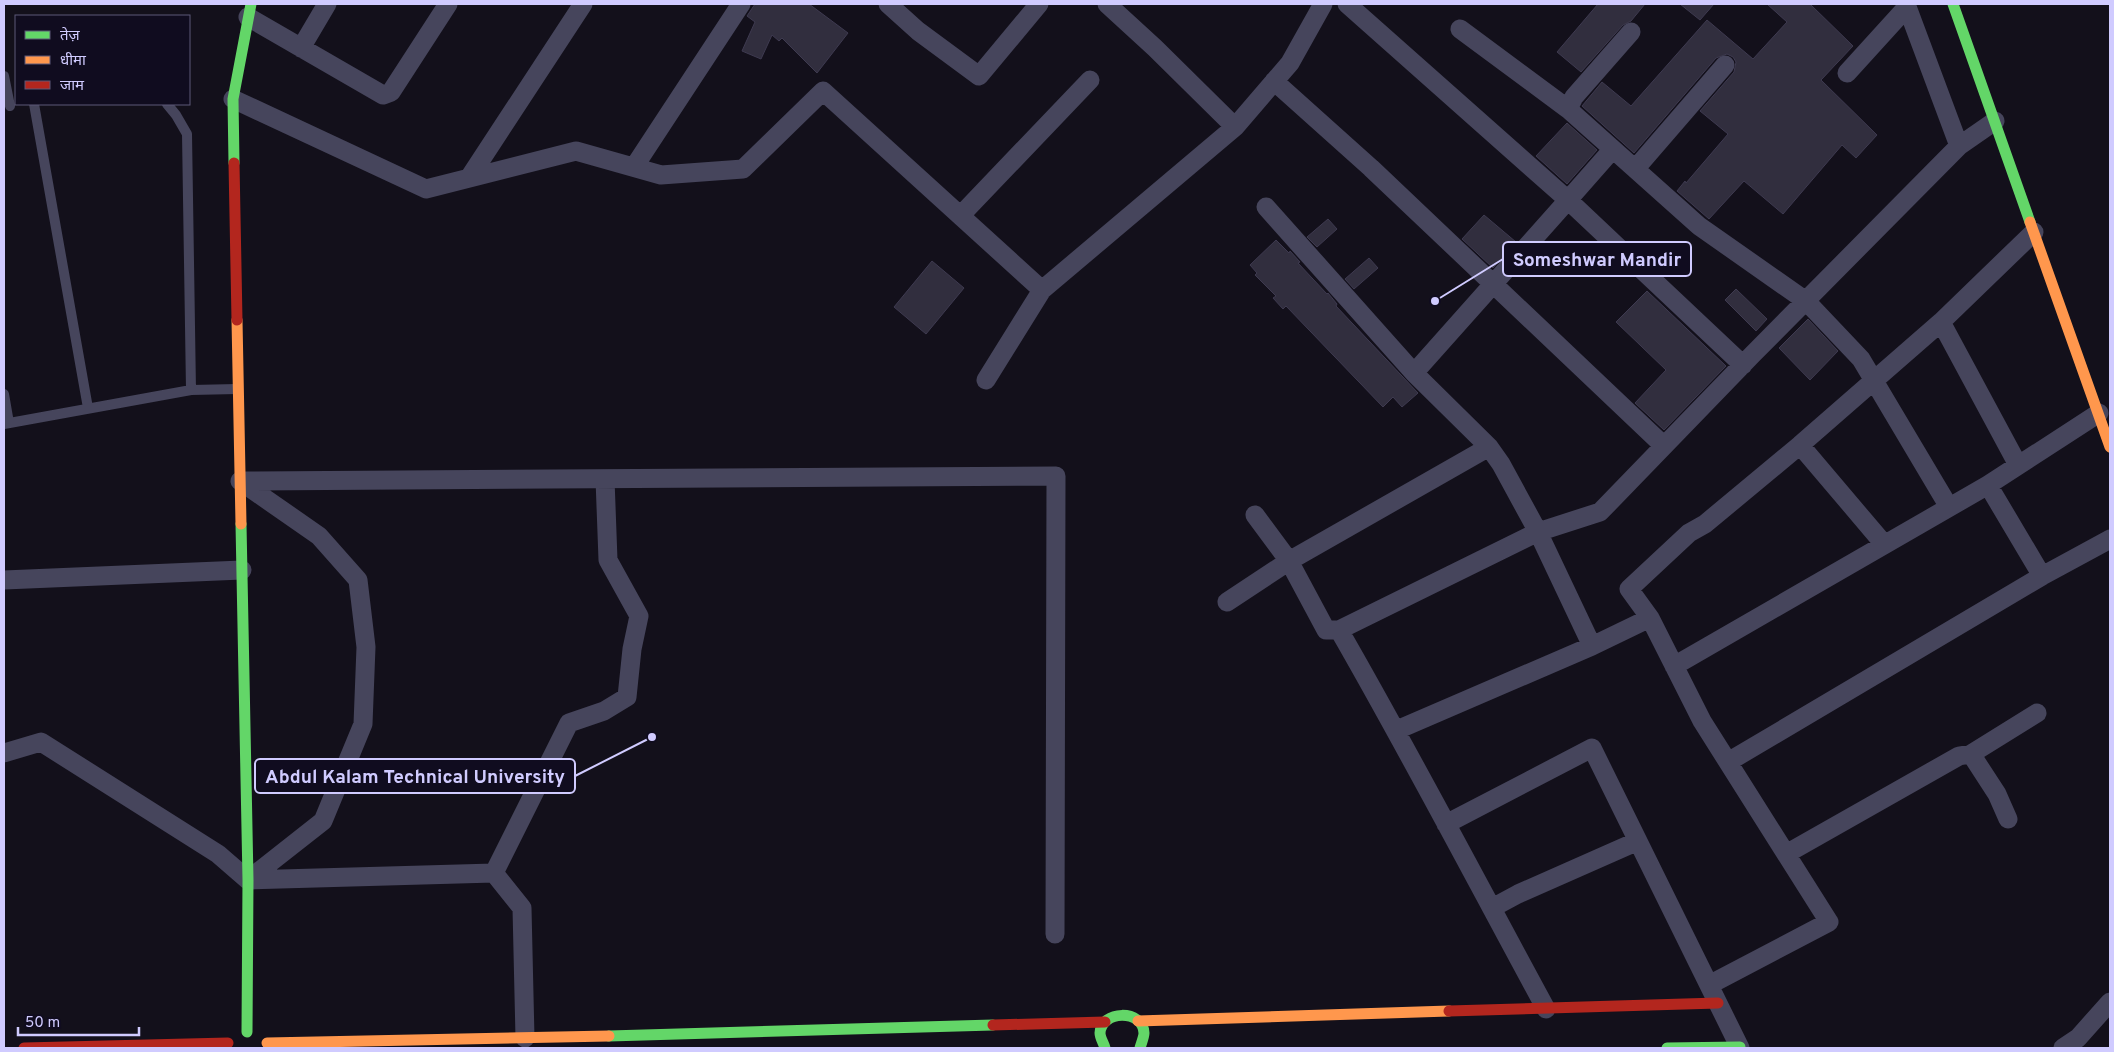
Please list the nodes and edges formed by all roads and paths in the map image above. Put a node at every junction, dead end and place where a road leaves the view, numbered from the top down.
1 (327, 4) edge
2 (448, 4) edge
3 (583, 4) edge
4 (741, 4) edge
5 (888, 4) edge
6 (1039, 4) edge
7 (1324, 4) edge
8 (1347, 4) edge
9 (1953, 4) edge
10 (1112, 5) edge
11 (1907, 5) edge
12 (249, 10) edge
13 (1460, 29) dead end
14 (1631, 32) dead end
15 (301, 48) junction
16 (1725, 65) dead end
17 (1847, 73) dead end
18 (4, 76) edge
19 (1090, 80) dead end
20 (1274, 81) junction
21 (233, 99) junction
22 (11, 105) edge
23 (34, 105) edge
24 (168, 105) edge
25 (1568, 108) junction
26 (1995, 121) junction
27 (1235, 127) junction
28 (1959, 146) junction
29 (1612, 150) junction
30 (634, 167) junction
31 (1636, 168) junction
32 (469, 178) junction
33 (1568, 200) junction
34 (1266, 207) dead end
35 (962, 215) junction
36 (2034, 232) junction
37 (1494, 285) junction
38 (1042, 290) junction
39 (1806, 301) junction
40 (1942, 322) junction
41 (1742, 365) junction
42 (1414, 373) junction
43 (986, 380) dead end
44 (1873, 382) junction
45 (238, 389) junction
46 (191, 390) junction
47 (4, 394) edge
48 (88, 408) junction
49 (2098, 413) junction
50 (7, 423) edge
51 (1800, 445) junction
52 (1664, 446) junction
53 (1488, 447) junction
54 (2110, 447) edge
55 (2018, 465) junction
56 (605, 479) junction
57 (240, 481) junction
58 (1988, 485) junction
59 (1949, 507) junction
60 (1255, 515) dead end
61 (1538, 532) junction
62 (2110, 538) edge
63 (1884, 544) junction
64 (1289, 561) junction
65 (242, 570) junction
66 (2042, 576) junction
67 (4, 580) edge
68 (1226, 602) dead end
69 (1650, 618) junction
70 (1339, 630) junction
71 (1592, 646) junction
72 (1674, 666) junction
73 (2037, 713) dead end
74 (1396, 730) junction
75 (4, 753) edge
76 (1971, 754) junction
77 (1728, 762) junction
78 (2008, 819) dead end
79 (1446, 824) junction
80 (1638, 841) junction
81 (1786, 854) junction
82 (494, 872) junction
83 (248, 880) junction
84 (1492, 908) junction
85 (1055, 934) dead end
86 (1709, 985) junction
87 (2110, 1002) edge
88 (1718, 1003) junction
89 (1546, 1009) junction
90 (1138, 1021) junction
91 (1105, 1022) junction
92 (247, 1032) junction
93 (525, 1038) junction
94 (227, 1045) edge
95 (268, 1046) edge
96 (24, 1048) edge
97 (1105, 1048) edge
98 (1140, 1048) edge
99 (1667, 1048) edge
100 (1740, 1048) edge
101 (2063, 1048) edge

1 - 15 street
2 - 15 street
3 - 32 street
4 - 30 street
5 - 6 street
7 - 20 street
8 - 33 street
9 - 26 street
10 - 27 street
11 - 17 street
11 - 28 street
12 - 15 street
12 - 21 street
13 - 25 street
14 - 25 street
16 - 31 street
18 - 22 lane
19 - 35 street
20 - 27 street
20 - 37 street
21 - 32 street
21 - 45 street
23 - 48 lane
24 - 46 lane
25 - 29 street
26 - 28 street
26 - 36 street
27 - 38 street
28 - 39 street
29 - 31 street
29 - 33 street
30 - 32 street
30 - 35 street
31 - 39 street
33 - 37 street
33 - 41 street
34 - 42 street
35 - 38 street
36 - 40 street
36 - 49 street
37 - 42 street
37 - 52 street
38 - 43 street
39 - 41 street
39 - 44 street
40 - 44 street
40 - 55 street
41 - 52 street
42 - 53 street
44 - 51 street
44 - 59 street
45 - 46 lane
45 - 57 street
46 - 48 lane
47 - 50 lane
48 - 50 lane
49 - 54 street
49 - 55 street
51 - 63 street
51 - 69 street
52 - 61 street
53 - 61 street
53 - 64 street
55 - 58 street
56 - 57 street
56 - 82 street
56 - 85 street
57 - 65 street
57 - 83 street
58 - 59 street
58 - 66 street
59 - 63 street
60 - 64 street
61 - 70 street
61 - 71 street
62 - 66 street
63 - 72 street
64 - 68 street
64 - 70 street
65 - 67 street
65 - 83 street
66 - 77 street
69 - 71 street
69 - 72 street
70 - 74 street
71 - 74 street
72 - 77 street
73 - 76 street
74 - 79 street
75 - 83 street
76 - 78 street
76 - 81 street
77 - 81 street
79 - 80 street
79 - 84 street
80 - 84 street
80 - 86 street
81 - 86 street
82 - 83 street
82 - 93 street
83 - 92 street
84 - 89 street
86 - 88 street
87 - 101 street
88 - 89 street
88 - 100 street
89 - 90 street
90 - 91 street
90 - 98 street
91 - 93 street
91 - 97 street
92 - 94 street
92 - 95 street
93 - 95 street
94 - 96 street
99 - 100 street

